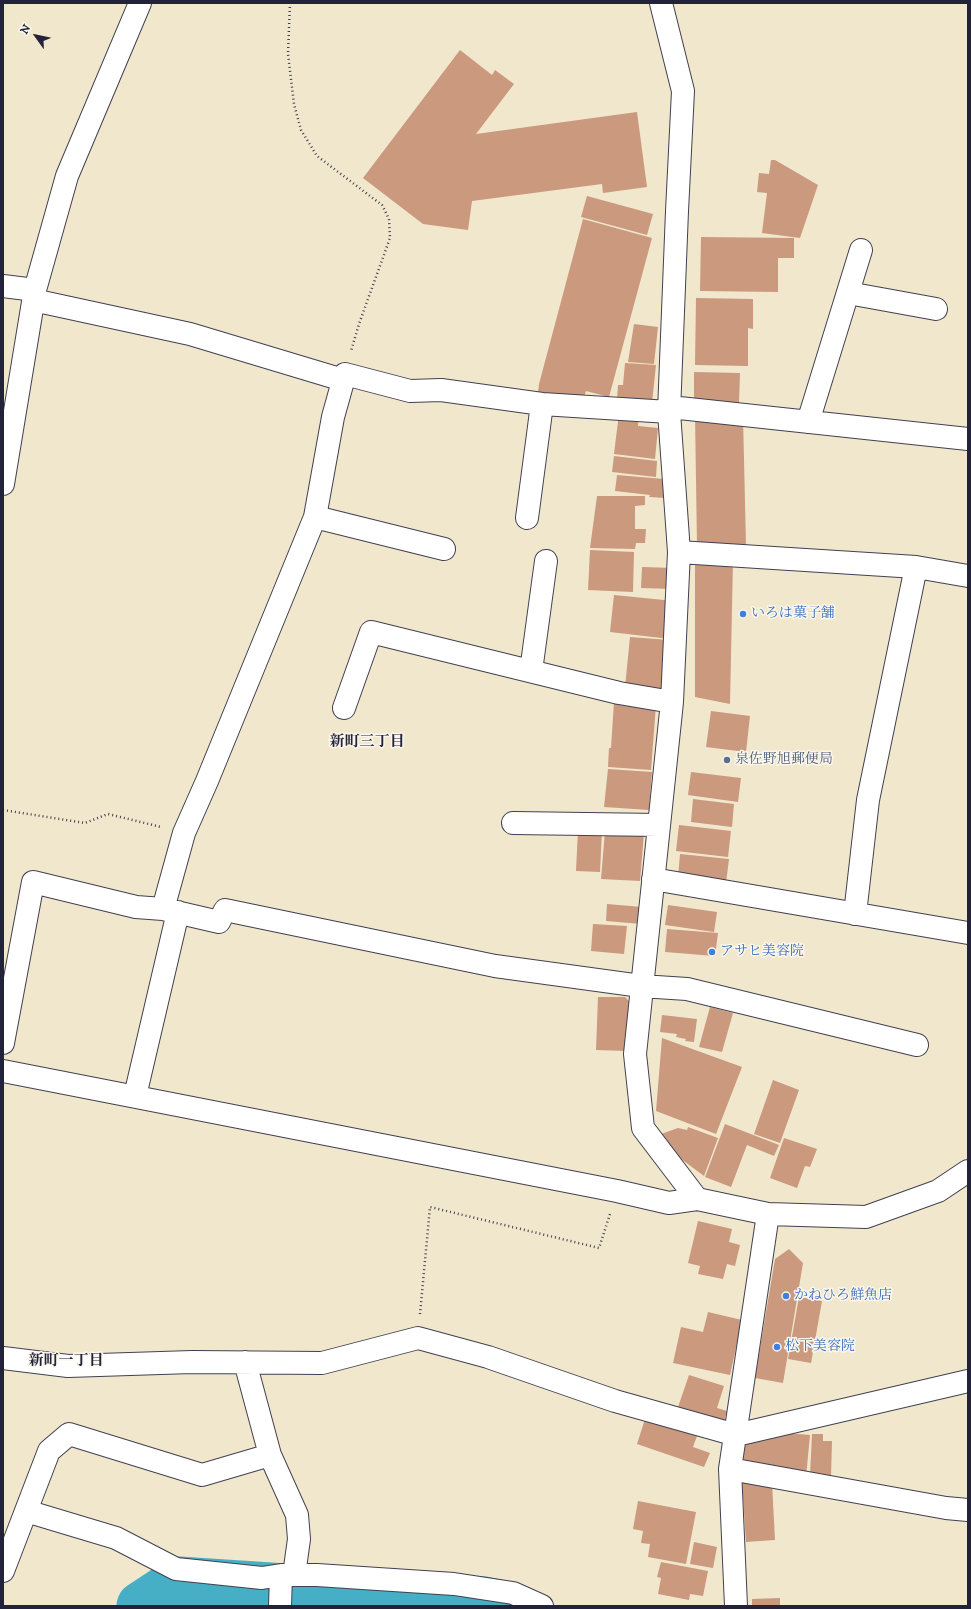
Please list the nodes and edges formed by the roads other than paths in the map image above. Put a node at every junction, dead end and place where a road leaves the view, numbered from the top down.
1 (140, 3) edge
2 (661, 3) edge
3 (861, 250) dead end
4 (3, 286) edge
5 (848, 293) junction
6 (34, 295) junction
7 (936, 309) dead end
8 (344, 377) junction
9 (542, 404) junction
10 (669, 409) junction
11 (808, 422) junction
12 (968, 439) edge
13 (3, 484) edge
14 (315, 517) junction
15 (526, 518) dead end
16 (444, 549) dead end
17 (679, 552) junction
18 (546, 561) dead end
19 (916, 567) junction
20 (968, 576) edge
21 (531, 671) junction
22 (672, 702) junction
23 (344, 708) dead end
24 (513, 823) dead end
25 (659, 825) junction
26 (653, 879) junction
27 (170, 911) junction
28 (855, 914) junction
29 (968, 933) edge
30 (641, 986) junction
31 (3, 1043) edge
32 (917, 1045) dead end
33 (3, 1071) edge
34 (136, 1096) junction
35 (968, 1171) edge
36 (698, 1199) junction
37 (768, 1214) junction
38 (3, 1358) edge
39 (245, 1362) junction
40 (968, 1381) edge
41 (736, 1435) junction
42 (270, 1455) junction
43 (730, 1469) junction
44 (968, 1510) edge
45 (26, 1511) junction
46 (3, 1571) edge
47 (283, 1588) edge
48 (542, 1606) edge
49 (736, 1606) edge

1 - 6 street
2 - 10 street
3 - 5 street
4 - 6 street
5 - 7 street
5 - 11 street
6 - 8 street
6 - 13 street
8 - 9 street
8 - 14 street
9 - 10 street
9 - 15 street
10 - 11 street
10 - 17 street
11 - 12 street
14 - 16 street
14 - 27 street
17 - 19 street
17 - 22 street
18 - 21 street
19 - 20 street
19 - 28 street
21 - 22 street
21 - 23 street
22 - 25 street
24 - 25 street
25 - 26 street
26 - 28 street
26 - 30 street
27 - 30 street
27 - 31 street
27 - 34 street
28 - 29 street
30 - 32 street
30 - 36 street
33 - 34 street
34 - 36 street
35 - 37 street
36 - 37 street
37 - 41 street
38 - 39 street
39 - 41 street
39 - 42 street
40 - 41 street
41 - 43 street
42 - 45 street
42 - 47 street
43 - 44 street
43 - 49 street
45 - 46 street
45 - 47 street
47 - 48 street

